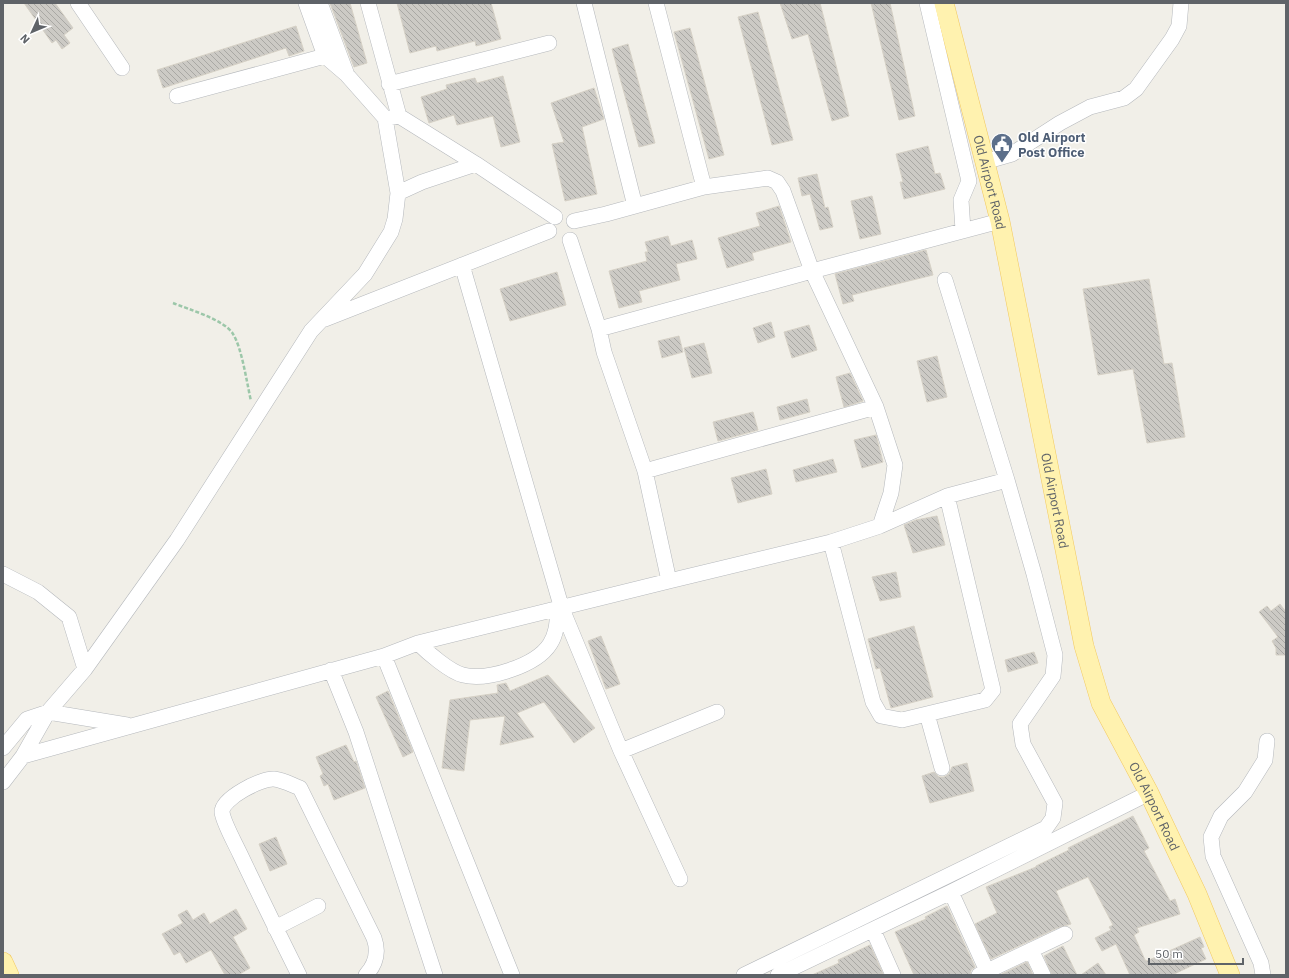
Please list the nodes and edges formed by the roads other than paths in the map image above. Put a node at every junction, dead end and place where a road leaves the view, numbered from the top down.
1 (78, 3) edge
2 (306, 3) edge
3 (320, 3) edge
4 (368, 3) edge
5 (584, 3) edge
6 (656, 3) edge
7 (927, 3) edge
8 (944, 3) edge
9 (1181, 3) edge
10 (549, 43) dead end
11 (325, 56) junction
12 (122, 68) dead end
13 (347, 75) junction
14 (389, 84) junction
15 (177, 96) dead end
16 (392, 117) junction
17 (984, 162) junction
18 (476, 164) junction
19 (704, 187) junction
20 (398, 193) junction
21 (635, 206) junction
22 (555, 217) junction
23 (574, 221) junction
24 (1000, 221) junction
25 (964, 230) junction
26 (549, 231) junction
27 (570, 240) junction
28 (462, 266) junction
29 (812, 271) junction
30 (945, 280) dead end
31 (320, 321) junction
32 (599, 329) junction
33 (876, 407) junction
34 (645, 471) junction
35 (1007, 480) junction
36 (947, 496) junction
37 (880, 526) junction
38 (832, 542) junction
39 (3, 574) edge
40 (669, 582) junction
41 (560, 609) junction
42 (418, 643) junction
43 (384, 656) junction
44 (85, 669) junction
45 (331, 670) junction
46 (48, 712) junction
47 (717, 712) dead end
48 (927, 714) junction
49 (132, 726) junction
50 (1267, 741) dead end
51 (3, 748) edge
52 (620, 751) junction
53 (23, 756) junction
54 (942, 768) dead end
55 (3, 782) edge
56 (1148, 793) junction
57 (680, 879) dead end
58 (951, 892) junction
59 (318, 906) dead end
60 (275, 928) junction
61 (873, 930) junction
62 (1065, 934) dead end
63 (1031, 950) junction
64 (3, 962) edge
65 (983, 973) edge
66 (9, 975) edge
67 (299, 975) edge
68 (366, 975) edge
69 (436, 975) edge
70 (512, 975) edge
71 (744, 975) edge
72 (778, 975) edge
73 (893, 975) edge
74 (1043, 975) edge
75 (1230, 975) edge
76 (1263, 975) edge

1 - 12 street
2 - 11 street
3 - 13 street
4 - 14 street
5 - 21 street
6 - 19 street
7 - 25 street
8 - 17 main road, Old Airport Road
9 - 17 street
10 - 14 street
11 - 13 street
11 - 15 street
13 - 16 street
14 - 16 street
16 - 18 street
16 - 20 street
17 - 24 main road, Old Airport Road
18 - 20 street
18 - 22 street
19 - 21 street
19 - 29 street
20 - 31 street
21 - 23 street
22 - 23 street
22 - 26 street
23 - 27 street
24 - 25 street
24 - 56 main road, Old Airport Road
25 - 29 street
26 - 27 street
26 - 28 street
27 - 32 street
28 - 31 street
28 - 41 street
29 - 32 street
29 - 33 street
30 - 35 street
31 - 44 street
32 - 34 street
33 - 34 street
33 - 37 street
34 - 40 street
35 - 36 street
35 - 71 street
36 - 37 street
36 - 48 street
37 - 38 street
38 - 40 street
38 - 48 street
39 - 44 street
40 - 41 street
41 - 42 street
41 - 42 street
41 - 52 street
42 - 43 street
43 - 45 street
43 - 70 street
44 - 46 street
45 - 49 street
45 - 69 street
46 - 49 street
46 - 51 street
46 - 53 street
47 - 52 street
48 - 54 street
49 - 53 street
50 - 76 street
52 - 57 street
53 - 55 street
56 - 58 street
56 - 75 main road, Old Airport Road
58 - 61 street
58 - 65 street
59 - 60 street
60 - 67 street
60 - 68 street
61 - 72 street
61 - 73 street
62 - 63 street
63 - 65 street
63 - 74 street
64 - 66 main road

